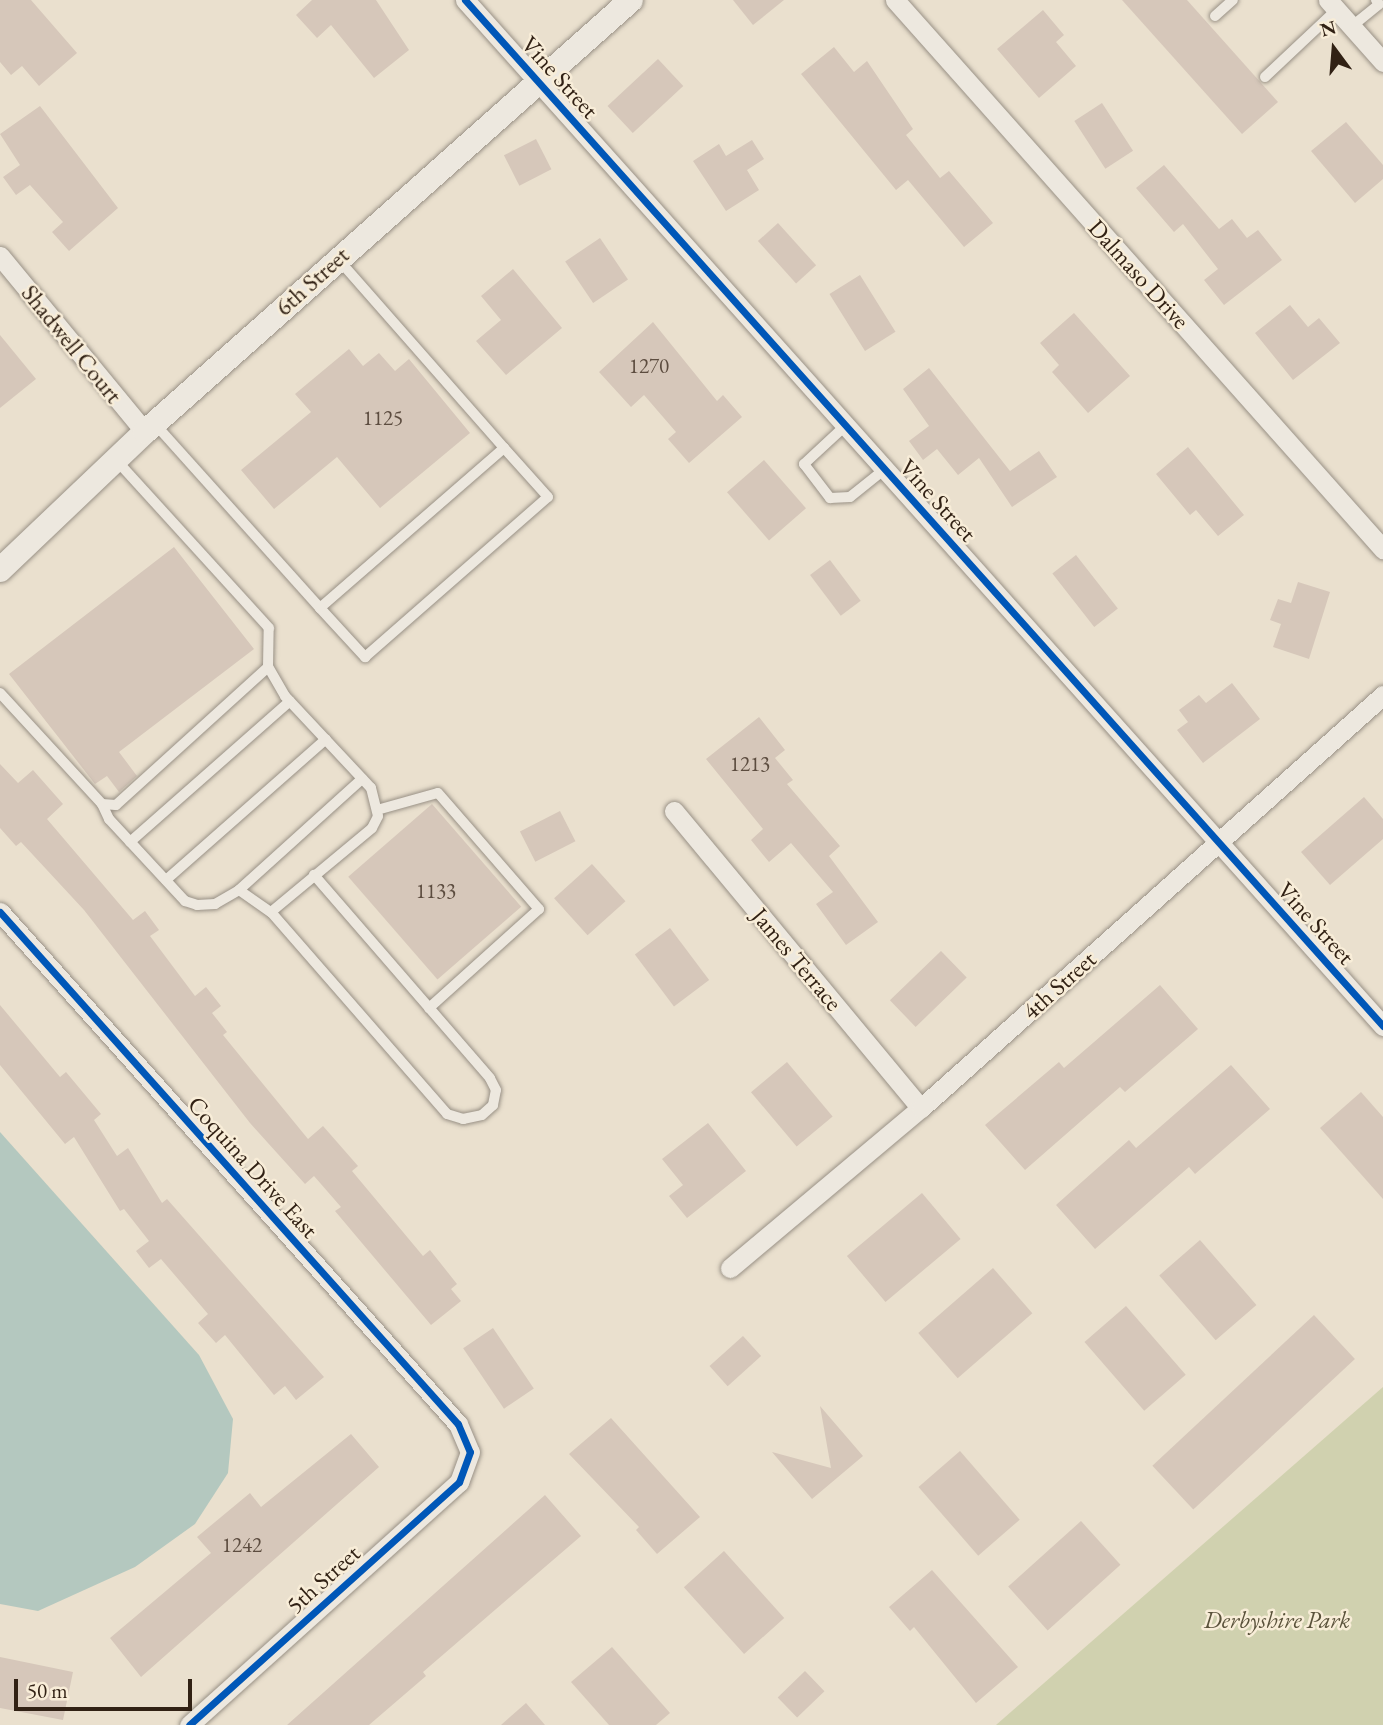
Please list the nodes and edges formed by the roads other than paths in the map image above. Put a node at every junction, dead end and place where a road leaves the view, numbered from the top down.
1 (464, 0) edge
2 (631, 0) edge
3 (895, 0) edge
4 (1233, 0) edge
5 (1376, 0) edge
6 (1332, 5) edge
7 (1215, 16) dead end
8 (1351, 27) junction
9 (1383, 62) edge
10 (1265, 77) dead end
11 (537, 80) junction
12 (0, 256) edge
13 (338, 259) junction
14 (845, 426) junction
15 (149, 427) junction
16 (504, 448) junction
17 (116, 459) junction
18 (885, 469) junction
19 (1383, 548) edge
20 (0, 570) edge
21 (320, 608) junction
22 (268, 667) junction
23 (0, 693) edge
24 (1383, 695) edge
25 (290, 701) junction
26 (326, 740) junction
27 (362, 779) junction
28 (102, 804) junction
29 (377, 810) junction
30 (674, 811) dead end
31 (130, 842) junction
32 (1218, 843) junction
33 (314, 875) junction
34 (166, 880) junction
35 (239, 890) junction
36 (0, 912) edge
37 (271, 912) junction
38 (429, 1008) junction
39 (1383, 1026) edge
40 (921, 1108) junction
41 (730, 1268) dead end
42 (470, 1452) joint
43 (189, 1725) edge

1 - 11 street, Vine Street
2 - 11 street, 6th Street
3 - 19 street, Dalmaso Drive
4 - 7 lane
5 - 8 lane
6 - 8 street
6 - 10 lane
8 - 9 street
11 - 13 street, 6th Street
11 - 14 street, Vine Street
12 - 15 street, Shadwell Court
13 - 15 street, 6th Street
13 - 16 lane
14 - 18 street, Vine Street
14 - 18 lane
15 - 17 street, 6th Street
15 - 21 lane
16 - 21 lane
16 - 21 lane
17 - 20 street, 6th Street
17 - 22 lane
18 - 32 street, Vine Street
22 - 25 lane
22 - 28 lane
23 - 28 lane
24 - 32 street, 4th Street
25 - 26 lane
25 - 31 lane
26 - 27 lane
26 - 34 lane
27 - 29 lane
27 - 35 lane
28 - 31 lane
29 - 33 lane
29 - 38 lane
30 - 40 street, James Terrace
31 - 34 lane
32 - 39 street, Vine Street
32 - 40 street, 4th Street
33 - 37 lane
33 - 38 lane
34 - 35 lane
35 - 37 lane
36 - 42 street, Coquina Drive East
37 - 38 lane
40 - 41 street, 4th Street
42 - 43 street, 5th Street

